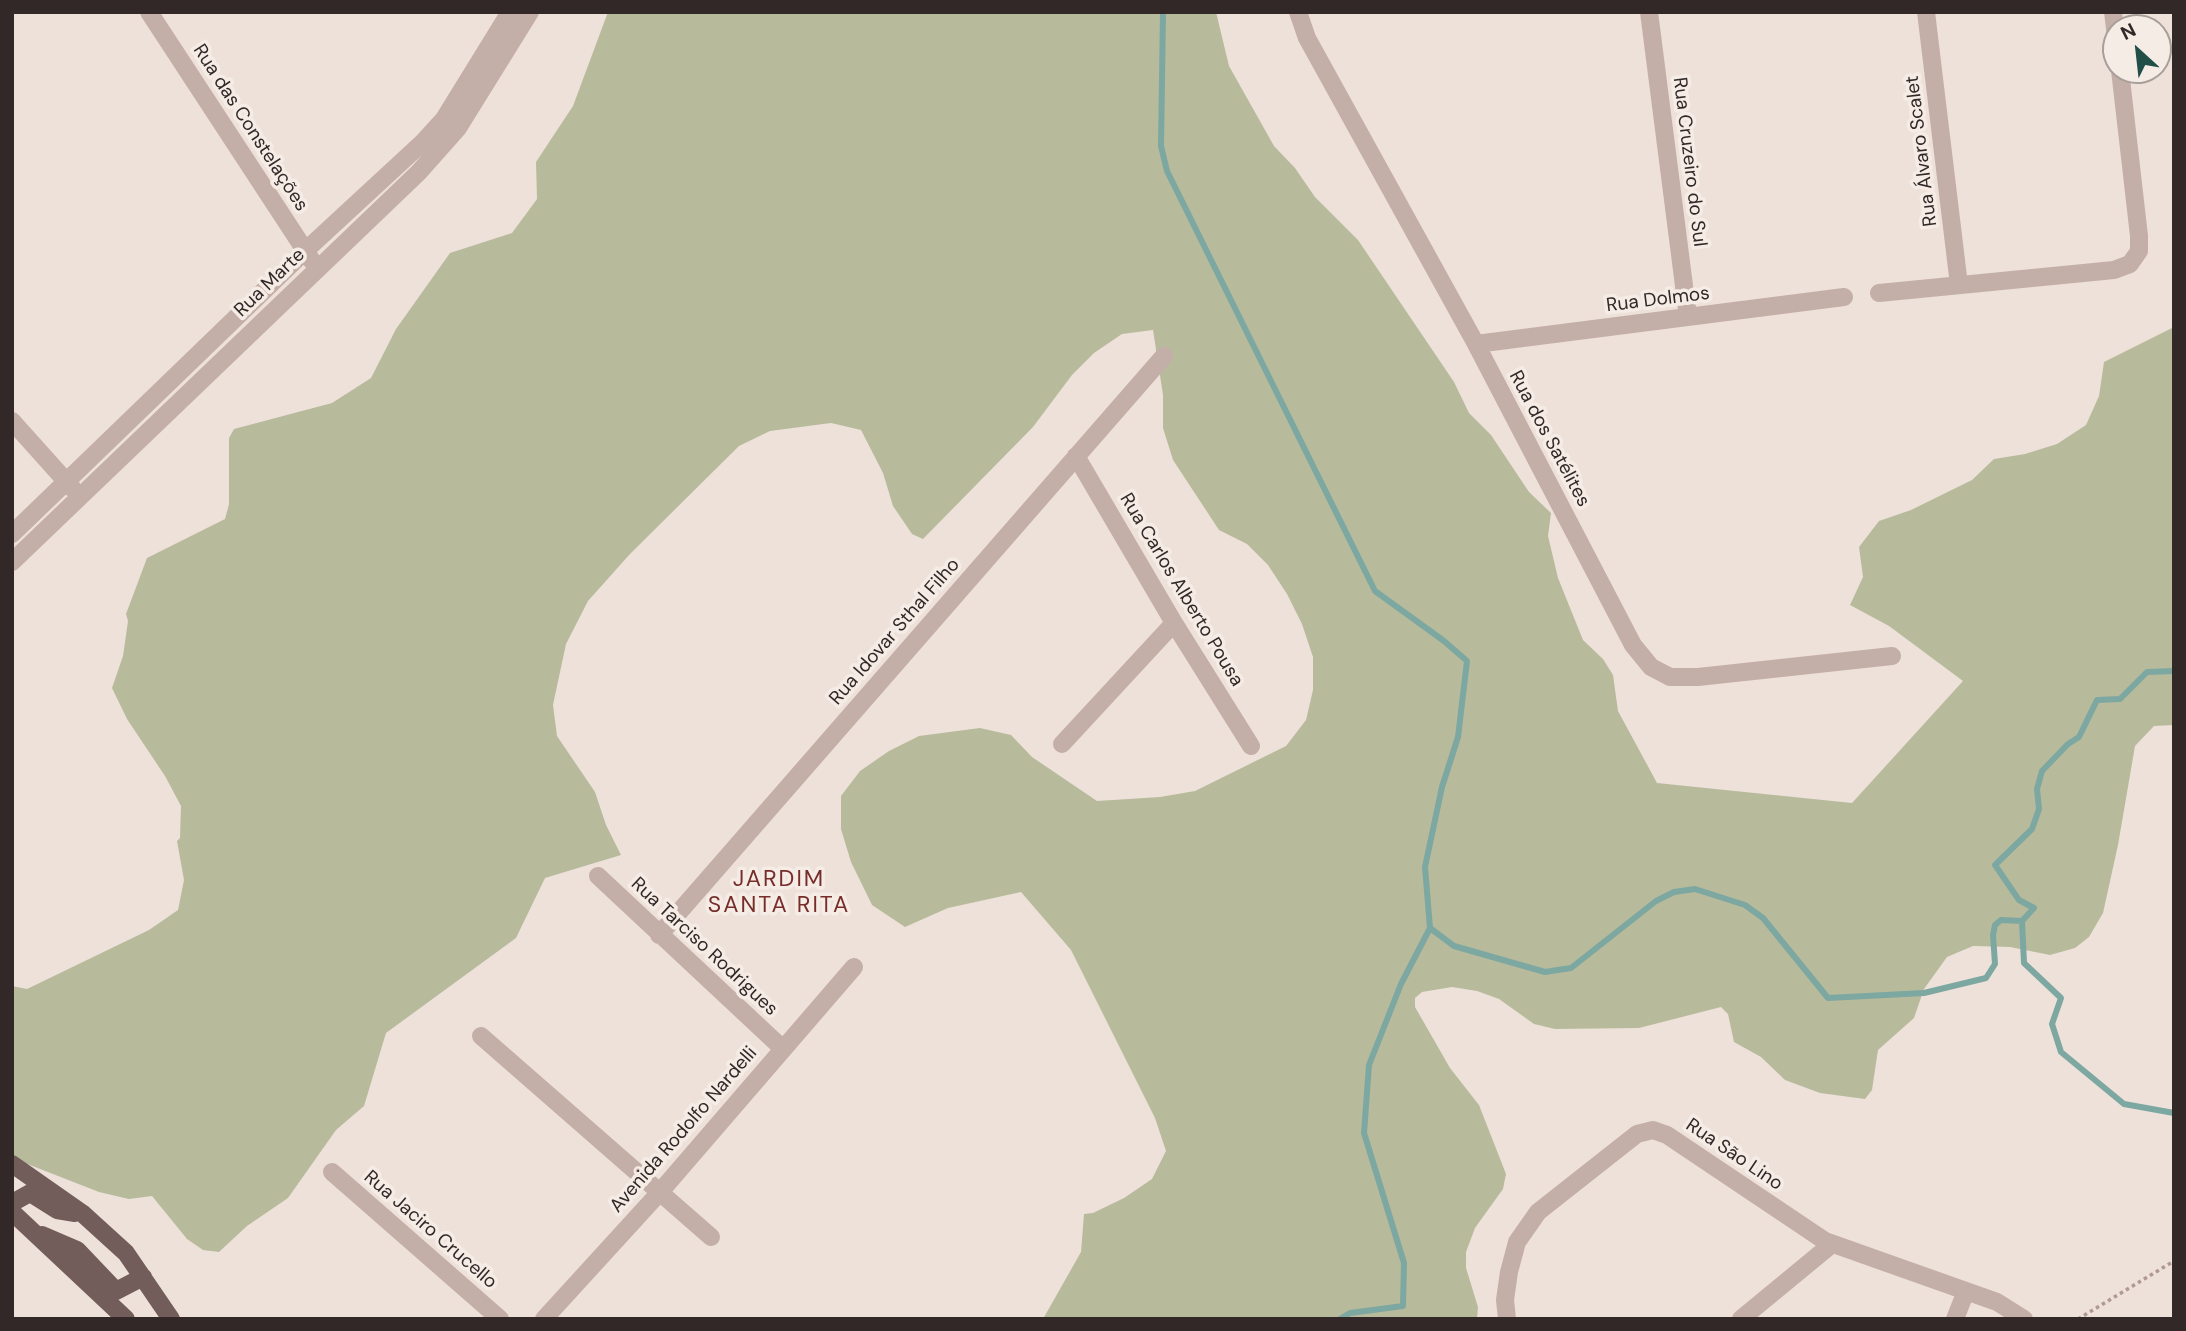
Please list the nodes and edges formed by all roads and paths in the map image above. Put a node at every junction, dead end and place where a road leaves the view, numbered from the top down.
1 (149, 12) edge
2 (510, 12) edge
3 (530, 12) edge
4 (1298, 12) edge
5 (1649, 12) edge
6 (1926, 12) edge
7 (2121, 84) edge
8 (305, 251) junction
9 (317, 267) junction
10 (1959, 285) junction
11 (1879, 293) dead end
12 (1844, 297) dead end
13 (1688, 317) junction
14 (1476, 344) junction
15 (1164, 356) dead end
16 (12, 421) edge
17 (1076, 456) junction
18 (67, 482) junction
19 (80, 498) junction
20 (12, 534) edge
21 (12, 562) edge
22 (1174, 623) junction
23 (1892, 656) dead end
24 (1062, 744) dead end
25 (1251, 746) dead end
26 (598, 876) dead end
27 (659, 935) junction
28 (854, 967) dead end
29 (481, 1036) dead end
30 (782, 1048) junction
31 (12, 1164) edge
32 (332, 1172) dead end
33 (660, 1192) junction
34 (12, 1203) edge
35 (12, 1212) edge
36 (82, 1213) junction
37 (38, 1234) junction
38 (710, 1237) dead end
39 (1832, 1244) junction
40 (2174, 1261) edge
41 (143, 1277) junction
42 (1966, 1291) junction
43 (126, 1319) edge
44 (171, 1319) edge
45 (500, 1319) edge
46 (544, 1319) edge
47 (1507, 1319) edge
48 (1741, 1319) edge
49 (1955, 1319) edge
50 (2024, 1319) edge
51 (2078, 1319) edge

1 - 8 street, Rua das Constelações
2 - 8 street, Rua Marte
3 - 9 street, Rua Marte
4 - 14 street, Rua dos Satélites
5 - 13 street, Rua Cruzeiro do Sul
6 - 10 street, Rua Álvaro Scalet
7 - 10 street
8 - 9 street, Rua das Constelações
8 - 18 street, Rua Marte
9 - 19 street, Rua Marte
10 - 11 street
12 - 13 street, Rua Dolmos
13 - 14 street, Rua Dolmos
14 - 23 street, Rua dos Satélites
15 - 17 street, Rua Idovar Sthal Filho
16 - 18 street
17 - 22 street, Rua Carlos Alberto Pousa
17 - 27 street, Rua Idovar Sthal Filho
18 - 19 street
18 - 20 street, Rua Marte
19 - 21 street, Rua Marte
22 - 24 street
22 - 25 street, Rua Carlos Alberto Pousa
26 - 27 street, Rua Tarciso Rodrigues
27 - 30 street, Rua Tarciso Rodrigues
28 - 30 street, Avenida Rodolfo Nardelli
29 - 33 street
30 - 33 street, Avenida Rodolfo Nardelli
31 - 36 main road
32 - 45 street, Rua Jaciro Crucello
33 - 38 street
33 - 46 street, Avenida Rodolfo Nardelli
34 - 36 main road
35 - 37 main road
36 - 41 main road
37 - 41 main road
37 - 43 main road
39 - 42 street, Rua São Lino
39 - 47 street, Rua São Lino
39 - 48 street
40 - 51 path
41 - 44 main road
42 - 49 street
42 - 50 street, Rua São Lino

